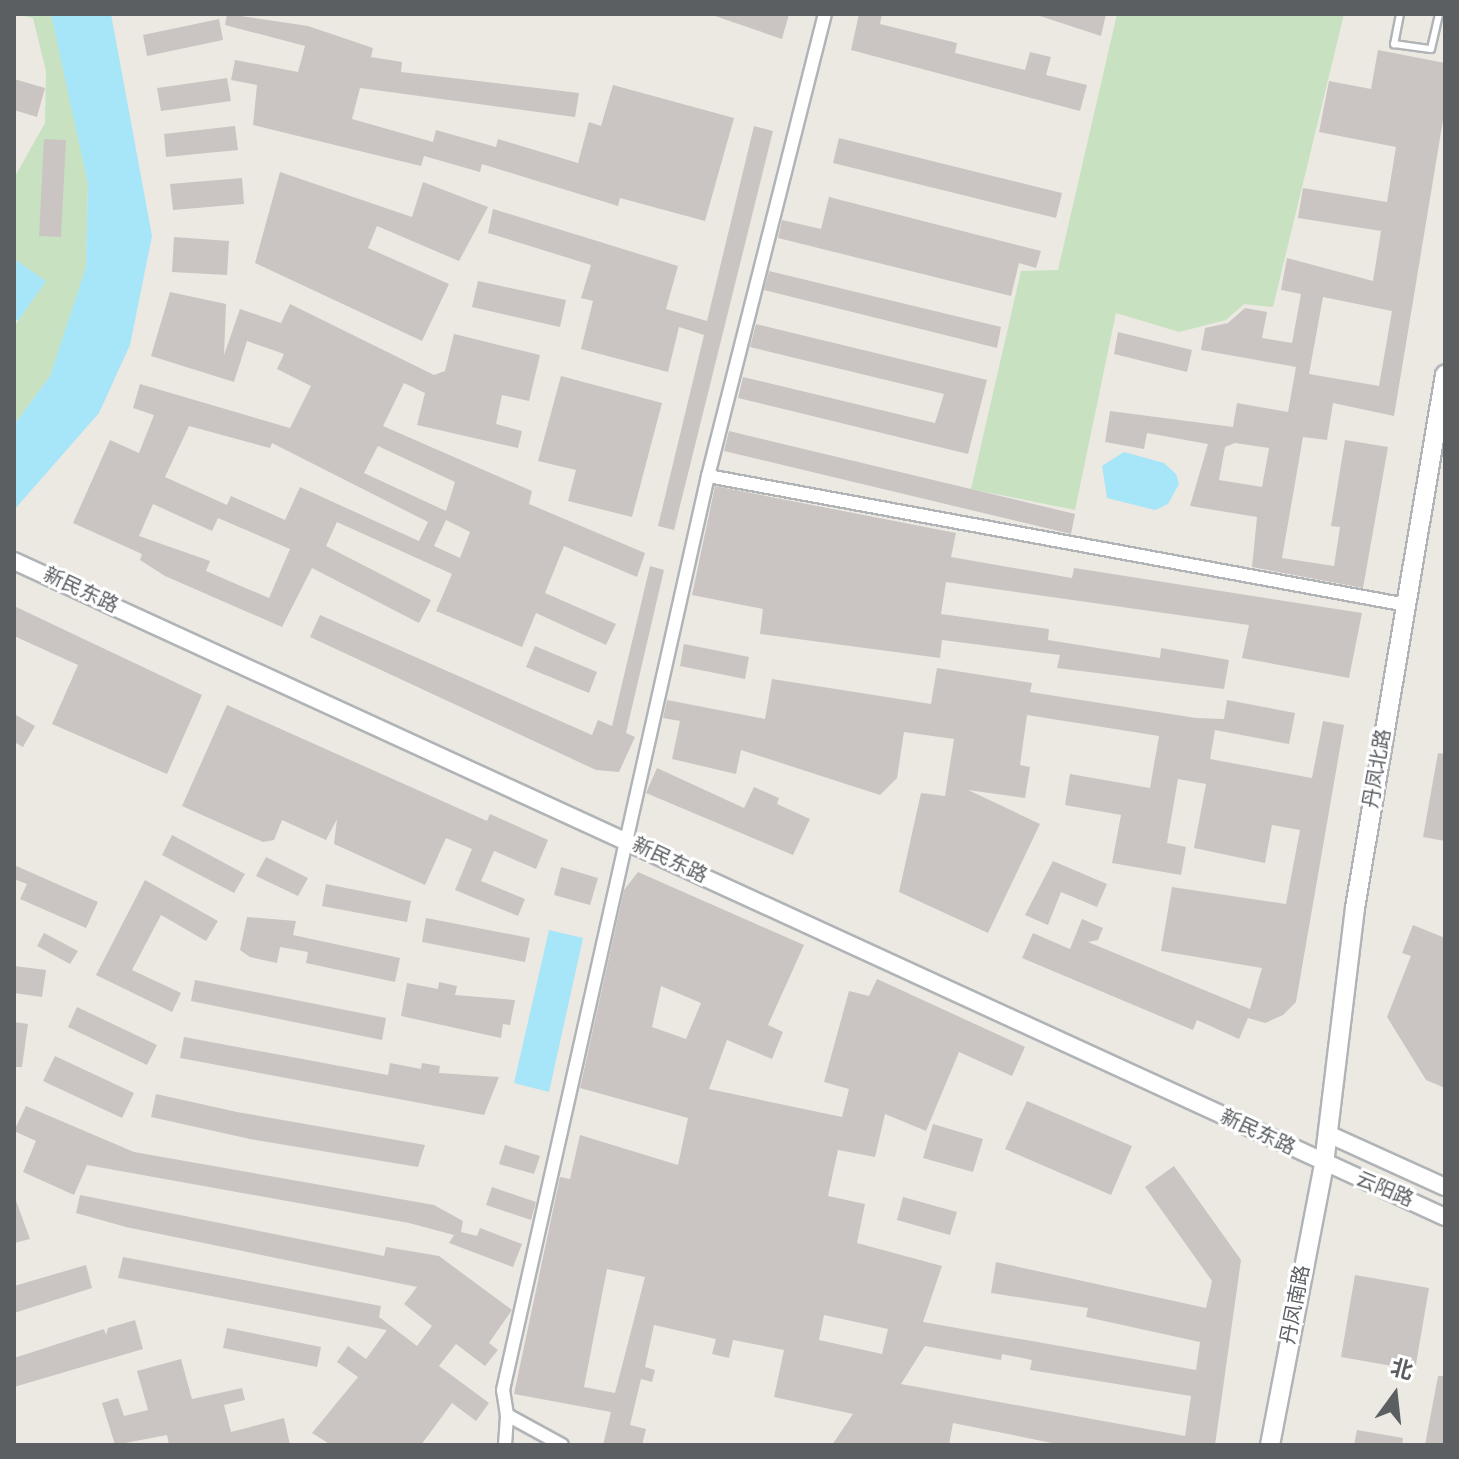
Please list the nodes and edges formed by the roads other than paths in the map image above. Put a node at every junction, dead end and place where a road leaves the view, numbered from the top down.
1 (825, 14) edge
2 (1400, 14) edge
3 (1440, 18) edge
4 (1445, 375) edge
5 (708, 476) junction
6 (14, 561) edge
7 (1407, 605) junction
8 (627, 842) junction
9 (1328, 1134) junction
10 (1324, 1164) junction
11 (1445, 1187) edge
12 (1445, 1217) edge
13 (507, 1415) junction
14 (505, 1445) edge
15 (562, 1445) edge
16 (1270, 1445) edge

1 - 5 street
2 - 3 lane
4 - 7 main road, 丹凤北路
5 - 7 street
5 - 8 street
6 - 8 street, 新民东路
7 - 9 main road, 丹凤北路
8 - 10 street, 新民东路
8 - 13 street
9 - 10 main road, 丹凤北路
9 - 11 street, 云阳路
10 - 12 street, 云阳路
10 - 16 main road, 丹凤南路
13 - 14 street
13 - 15 street

